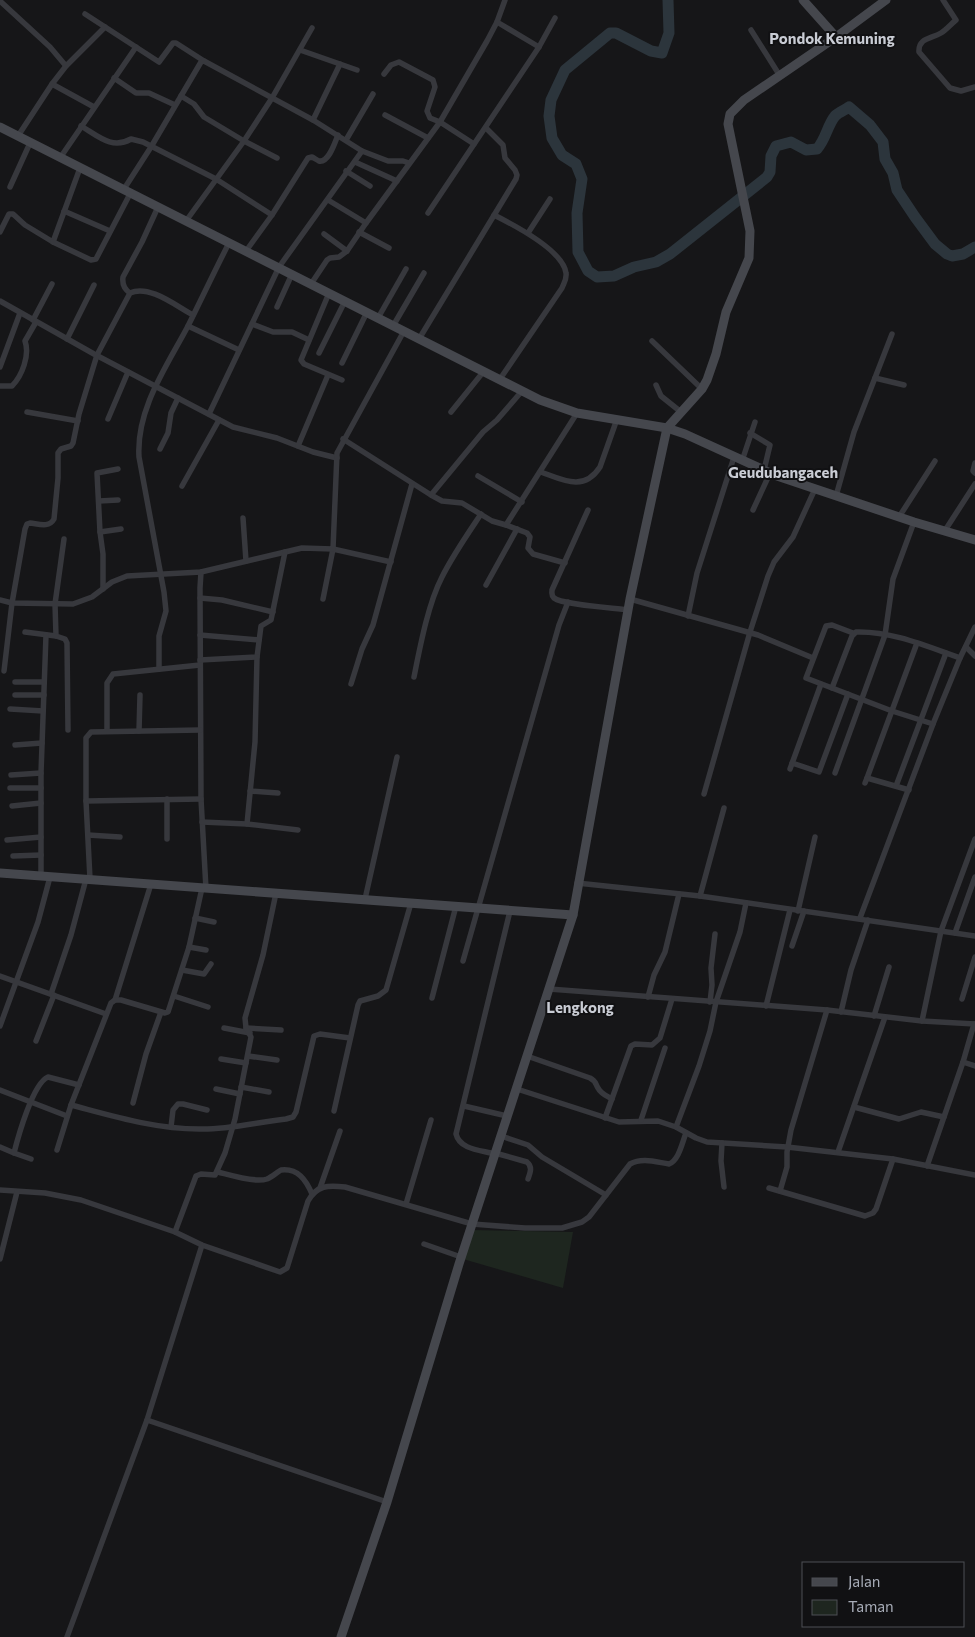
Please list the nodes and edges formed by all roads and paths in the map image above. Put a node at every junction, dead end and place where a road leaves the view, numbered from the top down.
1 (505, 0) edge
2 (804, 0) edge
3 (886, 0) edge
4 (943, 0) edge
5 (0, 1) edge
6 (85, 14) dead end
7 (555, 18) dead end
8 (497, 22) junction
9 (105, 27) junction
10 (312, 28) dead end
11 (751, 30) dead end
12 (836, 37) junction
13 (136, 46) junction
14 (539, 48) junction
15 (300, 50) junction
16 (204, 61) junction
17 (340, 64) junction
18 (66, 66) junction
19 (357, 70) dead end
20 (384, 74) dead end
21 (780, 76) junction
22 (114, 78) junction
23 (52, 84) junction
24 (975, 87) edge
25 (373, 94) dead end
26 (181, 96) junction
27 (272, 98) junction
28 (175, 105) junction
29 (94, 107) junction
30 (385, 115) dead end
31 (313, 120) junction
32 (440, 122) junction
33 (81, 126) junction
34 (486, 128) junction
35 (1, 131) edge
36 (18, 136) junction
37 (338, 136) junction
38 (428, 138) junction
39 (346, 140) junction
40 (244, 141) junction
41 (30, 143) junction
42 (474, 144) junction
43 (151, 147) junction
44 (362, 151) junction
45 (60, 158) junction
46 (277, 158) dead end
47 (379, 158) junction
48 (355, 162) junction
49 (409, 164) junction
50 (80, 168) junction
51 (372, 170) junction
52 (346, 172) junction
53 (216, 179) junction
54 (397, 180) junction
55 (370, 186) dead end
56 (10, 188) dead end
57 (127, 191) junction
58 (550, 199) dead end
59 (328, 200) junction
60 (158, 207) junction
61 (64, 211) junction
62 (428, 212) dead end
63 (272, 215) junction
64 (494, 215) junction
65 (186, 221) junction
66 (366, 223) junction
67 (110, 231) junction
68 (0, 232) edge
69 (360, 232) junction
70 (528, 233) junction
71 (324, 234) dead end
72 (53, 242) junction
73 (229, 243) junction
74 (390, 248) dead end
75 (246, 251) junction
76 (347, 251) junction
77 (279, 267) junction
78 (406, 269) dead end
79 (424, 272) dead end
80 (292, 274) junction
81 (52, 284) dead end
82 (310, 284) junction
83 (94, 285) dead end
84 (130, 293) junction
85 (329, 293) junction
86 (0, 301) edge
87 (345, 301) junction
88 (277, 307) dead end
89 (367, 312) junction
90 (20, 313) junction
91 (193, 315) junction
92 (378, 318) junction
93 (34, 321) junction
94 (252, 324) junction
95 (188, 326) junction
96 (394, 326) junction
97 (404, 331) junction
98 (892, 334) dead end
99 (419, 338) junction
100 (67, 339) junction
101 (309, 340) junction
102 (652, 341) dead end
103 (239, 350) junction
104 (319, 353) dead end
105 (97, 356) junction
106 (342, 363) dead end
107 (0, 367) edge
108 (484, 371) junction
109 (128, 372) junction
110 (328, 375) junction
111 (875, 378) junction
112 (500, 379) junction
113 (342, 380) dead end
114 (656, 385) dead end
115 (904, 385) dead end
116 (0, 386) edge
117 (156, 386) junction
118 (702, 389) junction
119 (522, 391) junction
120 (178, 398) junction
121 (27, 412) dead end
122 (451, 412) dead end
123 (681, 412) junction
124 (577, 413) junction
125 (209, 414) junction
126 (617, 418) junction
127 (108, 419) dead end
128 (219, 420) junction
129 (78, 421) junction
130 (755, 422) dead end
131 (667, 428) junction
132 (750, 433) junction
133 (344, 439) junction
134 (298, 446) junction
135 (160, 449) dead end
136 (337, 458) junction
137 (738, 459) junction
138 (935, 461) dead end
139 (975, 463) edge
140 (118, 469) dead end
141 (767, 471) junction
142 (541, 472) junction
143 (975, 473) edge
144 (478, 476) dead end
145 (412, 484) junction
146 (975, 484) edge
147 (182, 486) dead end
148 (815, 489) junction
149 (431, 496) junction
150 (836, 496) junction
151 (118, 500) dead end
152 (99, 501) junction
153 (522, 502) junction
154 (588, 510) dead end
155 (753, 510) dead end
156 (480, 514) junction
157 (900, 517) junction
158 (242, 518) dead end
159 (914, 522) junction
160 (506, 525) junction
161 (121, 529) dead end
162 (517, 529) junction
163 (100, 532) junction
164 (944, 532) junction
165 (64, 538) dead end
166 (975, 540) edge
167 (333, 549) junction
168 (285, 552) junction
169 (246, 561) junction
170 (391, 562) junction
171 (565, 562) junction
172 (201, 572) junction
173 (161, 574) junction
174 (486, 585) dead end
175 (103, 589) junction
176 (200, 598) junction
177 (323, 599) dead end
178 (630, 599) junction
179 (0, 600) edge
180 (568, 602) junction
181 (12, 603) junction
182 (55, 604) junction
183 (628, 610) junction
184 (273, 612) junction
185 (688, 616) junction
186 (975, 627) edge
187 (26, 632) dead end
188 (750, 632) junction
189 (854, 633) junction
190 (46, 635) junction
191 (200, 635) junction
192 (885, 635) junction
193 (56, 636) junction
194 (259, 640) junction
195 (917, 643) junction
196 (966, 647) junction
197 (946, 653) junction
198 (975, 656) edge
199 (257, 658) junction
200 (812, 658) junction
201 (960, 658) junction
202 (200, 663) junction
203 (159, 669) junction
204 (4, 671) dead end
205 (414, 677) dead end
206 (15, 682) dead end
207 (44, 682) junction
208 (351, 684) dead end
209 (821, 684) junction
210 (832, 688) junction
211 (848, 694) junction
212 (15, 695) dead end
213 (44, 695) junction
214 (140, 695) dead end
215 (861, 699) junction
216 (10, 709) dead end
217 (44, 711) junction
218 (892, 711) junction
219 (920, 721) junction
220 (933, 724) junction
221 (68, 730) dead end
222 (200, 730) junction
223 (107, 731) junction
224 (139, 731) junction
225 (42, 743) junction
226 (15, 745) dead end
227 (397, 758) dead end
228 (41, 773) junction
229 (835, 773) dead end
230 (11, 775) dead end
231 (896, 786) junction
232 (10, 788) dead end
233 (41, 788) junction
234 (909, 790) junction
235 (250, 791) junction
236 (278, 793) dead end
237 (704, 794) dead end
238 (167, 799) junction
239 (201, 799) junction
240 (86, 801) junction
241 (41, 803) junction
242 (12, 806) dead end
243 (724, 808) dead end
244 (202, 822) junction
245 (247, 824) junction
246 (298, 830) dead end
247 (88, 835) junction
248 (41, 837) junction
249 (120, 837) dead end
250 (815, 837) dead end
251 (167, 839) dead end
252 (975, 839) edge
253 (7, 840) dead end
254 (41, 855) junction
255 (12, 856) dead end
256 (0, 873) edge
257 (46, 876) junction
258 (975, 877) edge
259 (88, 879) junction
260 (577, 883) junction
261 (151, 884) junction
262 (204, 888) junction
263 (276, 894) junction
264 (679, 894) junction
265 (700, 896) junction
266 (365, 899) junction
267 (411, 902) junction
268 (746, 903) junction
269 (456, 906) junction
270 (478, 908) junction
271 (790, 910) junction
272 (510, 911) junction
273 (801, 911) junction
274 (573, 915) junction
275 (195, 918) junction
276 (860, 918) junction
277 (868, 920) junction
278 (214, 922) dead end
279 (941, 931) junction
280 (955, 933) junction
281 (715, 934) dead end
282 (975, 936) edge
283 (792, 946) dead end
284 (189, 947) junction
285 (206, 950) dead end
286 (975, 957) edge
287 (463, 961) dead end
288 (211, 964) dead end
289 (889, 967) dead end
290 (182, 970) junction
291 (0, 976) edge
292 (16, 981) junction
293 (549, 989) junction
294 (53, 995) junction
295 (174, 996) junction
296 (648, 997) junction
297 (432, 998) dead end
298 (672, 999) junction
299 (962, 999) dead end
300 (115, 1000) junction
301 (713, 1002) junction
302 (766, 1006) junction
303 (208, 1007) dead end
304 (827, 1010) junction
305 (160, 1012) junction
306 (841, 1012) junction
307 (106, 1014) junction
308 (874, 1016) junction
309 (885, 1017) junction
310 (922, 1021) junction
311 (974, 1024) edge
312 (0, 1026) edge
313 (224, 1028) dead end
314 (281, 1030) dead end
315 (248, 1031) junction
316 (350, 1038) junction
317 (36, 1041) dead end
318 (665, 1048) dead end
319 (248, 1056) junction
320 (527, 1056) junction
321 (221, 1059) dead end
322 (277, 1060) dead end
323 (963, 1062) junction
324 (246, 1063) junction
325 (975, 1066) edge
326 (79, 1085) junction
327 (216, 1089) dead end
328 (517, 1089) junction
329 (0, 1090) edge
330 (241, 1090) junction
331 (269, 1092) dead end
332 (612, 1099) junction
333 (31, 1102) junction
334 (133, 1103) dead end
335 (71, 1105) junction
336 (464, 1106) junction
337 (854, 1107) junction
338 (207, 1110) dead end
339 (334, 1110) dead end
340 (68, 1116) junction
341 (507, 1116) junction
342 (944, 1117) junction
343 (605, 1118) junction
344 (431, 1120) dead end
345 (642, 1120) junction
346 (232, 1126) junction
347 (171, 1127) junction
348 (676, 1127) junction
349 (340, 1131) dead end
350 (686, 1133) junction
351 (500, 1136) junction
352 (722, 1143) junction
353 (0, 1147) edge
354 (788, 1147) junction
355 (57, 1150) dead end
356 (838, 1152) junction
357 (14, 1153) junction
358 (495, 1153) junction
359 (31, 1159) dead end
360 (893, 1159) junction
361 (928, 1166) junction
362 (218, 1172) junction
363 (975, 1175) edge
364 (528, 1179) dead end
365 (724, 1187) dead end
366 (320, 1188) junction
367 (769, 1188) dead end
368 (0, 1190) edge
369 (780, 1191) junction
370 (17, 1192) junction
371 (312, 1194) junction
372 (606, 1195) junction
373 (406, 1204) junction
374 (472, 1224) junction
375 (175, 1232) junction
376 (424, 1244) dead end
377 (202, 1245) junction
378 (461, 1258) junction
379 (0, 1259) edge
380 (147, 1420) junction
381 (387, 1502) junction
382 (67, 1637) edge
383 (341, 1637) edge

1 - 8 street
2 - 12 street
3 - 12 street
4 - 24 street
5 - 18 street
6 - 9 street
7 - 14 street
8 - 14 street
8 - 32 street
9 - 13 street
9 - 18 street
10 - 15 street
11 - 21 street
12 - 21 street
13 - 16 street
13 - 22 street
14 - 34 street
15 - 17 street
15 - 27 street
16 - 26 street
16 - 27 street
17 - 19 street
17 - 31 street
18 - 23 street
20 - 32 street
21 - 118 street
22 - 28 street
22 - 29 street
23 - 29 street
23 - 36 street
25 - 39 street
26 - 28 street
26 - 40 street
27 - 31 street
27 - 40 street
28 - 43 street
29 - 33 street
30 - 38 street
31 - 37 street
32 - 38 street
32 - 42 street
33 - 43 street
33 - 45 street
34 - 42 street
34 - 64 street
35 - 36 street
36 - 41 street
37 - 39 street
37 - 63 street
38 - 49 street
39 - 44 street
40 - 46 street
40 - 53 street
41 - 45 street
41 - 56 street
42 - 62 street
43 - 53 street
43 - 57 street
44 - 47 street
44 - 48 street
45 - 50 street
47 - 49 street
47 - 51 street
48 - 51 street
48 - 52 street
49 - 54 street
50 - 57 street
50 - 61 street
51 - 54 street
52 - 55 street
52 - 59 street
53 - 63 street
53 - 65 street
54 - 66 street
57 - 60 street
57 - 67 street
58 - 70 street
59 - 66 street
59 - 77 street
60 - 65 street
60 - 84 street
61 - 67 street
61 - 72 street
63 - 75 street
64 - 70 street
64 - 99 street
65 - 73 street
66 - 69 street
67 - 72 street
68 - 72 street
69 - 74 street
69 - 76 street
70 - 112 street
71 - 76 street
73 - 75 street
73 - 91 street
75 - 77 street
76 - 82 street
77 - 80 street
77 - 94 street
78 - 92 street
79 - 96 street
80 - 82 street
80 - 88 street
81 - 93 street
82 - 85 street
83 - 100 street
84 - 91 street
84 - 105 street
85 - 87 street
85 - 101 street
86 - 90 street
87 - 89 street
87 - 104 street
89 - 92 street
89 - 106 street
90 - 93 street
90 - 107 street
91 - 95 street
92 - 96 street
93 - 100 street
93 - 116 street
94 - 101 street
94 - 103 street
95 - 103 street
95 - 117 street
96 - 97 street
97 - 99 street
97 - 133 street
98 - 111 street
99 - 108 street
100 - 105 street
101 - 110 street
102 - 118 street
103 - 125 street
105 - 109 street
105 - 129 street
108 - 112 street
108 - 122 street
109 - 117 street
109 - 127 street
110 - 113 street
110 - 134 street
111 - 115 street
111 - 150 street
112 - 119 street
114 - 123 street
117 - 120 street
117 - 173 street
118 - 123 street
119 - 124 street
119 - 149 street
120 - 125 street
120 - 135 street
121 - 129 street
123 - 131 street
124 - 126 street
124 - 142 street
125 - 128 street
126 - 131 street
126 - 142 street
128 - 134 street
128 - 147 street
129 - 181 street
130 - 132 street
131 - 137 street
131 - 178 street
132 - 137 street
132 - 141 street
133 - 136 street
133 - 145 street
134 - 136 street
136 - 167 street
137 - 141 street
137 - 185 street
138 - 157 street
139 - 143 street
140 - 152 street
141 - 148 street
141 - 155 street
142 - 153 street
144 - 153 street
145 - 149 street
145 - 170 street
146 - 164 street
148 - 150 street
148 - 188 street
149 - 156 street
150 - 157 street
151 - 152 street
152 - 163 street
153 - 160 street
154 - 171 street
156 - 160 street
156 - 205 street
157 - 159 street
158 - 169 street
159 - 164 street
159 - 192 street
160 - 162 street
161 - 163 street
162 - 171 street
162 - 174 street
163 - 175 street
164 - 166 street
165 - 182 street
167 - 168 street
167 - 170 street
167 - 177 street
168 - 169 street
168 - 184 street
169 - 172 street
170 - 208 street
171 - 180 street
172 - 173 street
172 - 176 street
173 - 175 street
173 - 203 street
175 - 182 street
176 - 184 street
176 - 191 street
178 - 183 street
178 - 185 street
179 - 181 street
180 - 183 street
180 - 270 street
181 - 182 street
181 - 204 street
182 - 193 street
183 - 260 street
184 - 194 street
185 - 188 street
186 - 196 street
187 - 190 street
188 - 200 street
188 - 237 street
189 - 192 street
189 - 200 street
189 - 210 street
190 - 193 street
190 - 207 street
191 - 194 street
191 - 202 street
192 - 195 street
192 - 215 street
193 - 221 street
194 - 199 street
195 - 197 street
195 - 218 street
196 - 198 street
196 - 201 street
197 - 201 street
197 - 219 street
199 - 202 street
199 - 235 street
200 - 209 street
201 - 220 street
202 - 203 street
202 - 222 street
203 - 223 street
206 - 207 street
207 - 213 street
209 - 210 street
209 - 211 street
210 - 211 street
211 - 215 street
212 - 213 street
213 - 217 street
214 - 224 street
215 - 218 street
215 - 229 street
216 - 217 street
217 - 225 street
218 - 219 street
218 - 231 street
219 - 220 street
219 - 231 street
220 - 234 street
222 - 224 street
222 - 239 street
223 - 224 street
223 - 240 street
225 - 226 street
225 - 228 street
227 - 266 street
228 - 230 street
228 - 233 street
231 - 234 street
232 - 233 street
233 - 241 street
234 - 276 street
235 - 236 street
235 - 245 street
238 - 239 street
238 - 240 street
238 - 251 street
239 - 244 street
240 - 247 street
241 - 242 street
241 - 248 street
243 - 265 street
244 - 245 street
244 - 262 street
245 - 246 street
247 - 249 street
247 - 259 street
248 - 253 street
248 - 254 street
250 - 273 street
252 - 279 street
254 - 255 street
254 - 257 street
256 - 257 street
257 - 259 street
257 - 292 street
258 - 280 street
259 - 261 street
259 - 294 street
260 - 264 street
260 - 274 street
261 - 262 street
261 - 300 street
262 - 263 street
262 - 275 street
263 - 266 street
263 - 315 street
264 - 265 street
264 - 296 street
265 - 268 street
266 - 267 street
267 - 269 street
267 - 316 street
268 - 271 street
268 - 301 street
269 - 270 street
269 - 297 street
270 - 272 street
270 - 287 street
271 - 273 street
271 - 302 street
272 - 274 street
272 - 336 street
273 - 276 street
273 - 283 street
274 - 293 street
275 - 278 street
275 - 284 street
276 - 277 street
277 - 279 street
277 - 306 street
279 - 280 street
279 - 310 street
280 - 282 street
281 - 301 street
284 - 285 street
284 - 290 street
286 - 299 street
288 - 290 street
289 - 308 street
290 - 295 street
291 - 292 street
292 - 294 street
292 - 312 street
293 - 296 street
293 - 320 street
294 - 307 street
294 - 317 street
295 - 303 street
295 - 305 street
296 - 298 street
298 - 301 street
298 - 332 street
300 - 305 street
300 - 307 street
301 - 302 street
301 - 348 street
302 - 304 street
304 - 306 street
304 - 354 street
305 - 334 street
306 - 308 street
307 - 326 street
308 - 309 street
309 - 310 street
309 - 337 street
310 - 311 street
311 - 323 street
313 - 315 street
314 - 315 street
315 - 319 street
316 - 339 street
316 - 346 street
318 - 345 street
319 - 322 street
319 - 324 street
320 - 328 street
320 - 332 street
321 - 324 street
323 - 325 street
323 - 342 street
324 - 330 street
326 - 333 street
326 - 335 street
327 - 330 street
328 - 341 street
328 - 343 street
329 - 333 street
330 - 331 street
330 - 346 street
332 - 343 street
333 - 340 street
333 - 357 street
335 - 340 street
335 - 347 street
336 - 341 street
336 - 358 street
337 - 342 street
337 - 356 street
338 - 347 street
340 - 355 street
341 - 351 street
342 - 361 street
343 - 345 street
344 - 373 street
345 - 348 street
346 - 347 street
346 - 362 street
348 - 350 street
349 - 366 street
350 - 352 street
350 - 372 street
351 - 358 street
351 - 372 street
352 - 354 street
352 - 365 street
353 - 357 street
354 - 356 street
354 - 369 street
356 - 360 street
357 - 359 street
358 - 364 street
358 - 374 street
360 - 361 street
360 - 369 street
361 - 363 street
362 - 371 street
362 - 375 street
366 - 371 street
366 - 373 street
367 - 369 street
368 - 370 street
370 - 375 street
370 - 379 street
371 - 377 street
372 - 374 street
373 - 374 street
374 - 378 street
375 - 377 street
376 - 378 street
377 - 380 street
378 - 381 street
380 - 381 street
380 - 382 street
381 - 383 street

